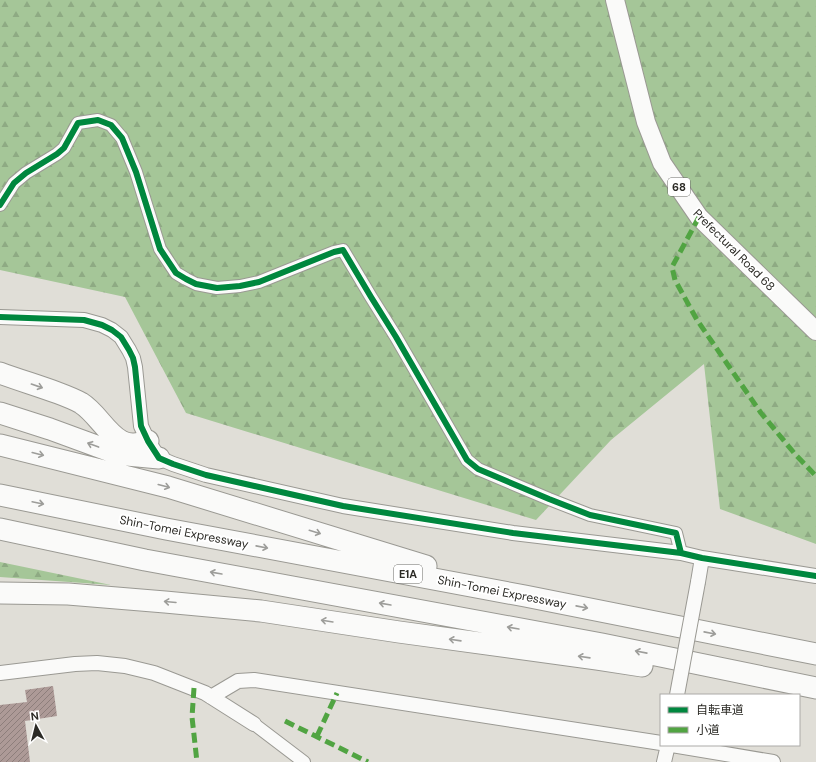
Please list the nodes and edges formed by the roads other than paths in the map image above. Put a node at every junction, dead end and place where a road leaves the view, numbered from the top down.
1 (615, 0) edge
2 (0, 205) edge
3 (0, 318) edge
4 (816, 331) edge
5 (0, 373) edge
6 (0, 413) edge
7 (0, 445) edge
8 (153, 450) junction
9 (0, 495) edge
10 (0, 529) edge
11 (681, 553) junction
12 (702, 558) junction
13 (816, 576) edge
14 (0, 593) edge
15 (526, 596) junction
16 (816, 654) edge
17 (0, 673) edge
18 (816, 688) edge
19 (677, 694) edge
20 (816, 695) edge
21 (212, 697) junction
22 (254, 724) joint
23 (660, 743) edge
24 (668, 746) edge
25 (678, 746) edge
26 (304, 762) edge
27 (664, 762) edge
28 (772, 762) edge

1 - 4 main road, Prefectural Road 68 / 68
2 - 11 street
3 - 8 street
5 -> 8 highway
8 -> 6 highway
7 -> 15 highway
8 - 11 street
9 -> 15 highway, Shin-Tomei Expressway / E1A
18 -> 10 highway
11 - 12 street
12 - 13 street
12 - 19 street, bridge
20 -> 14 highway
15 -> 16 highway, Shin-Tomei Expressway / E1A
17 - 21 street
21 - 22 street
21 - 23 street
22 - 26 street
24 - 27 street
25 - 28 street

